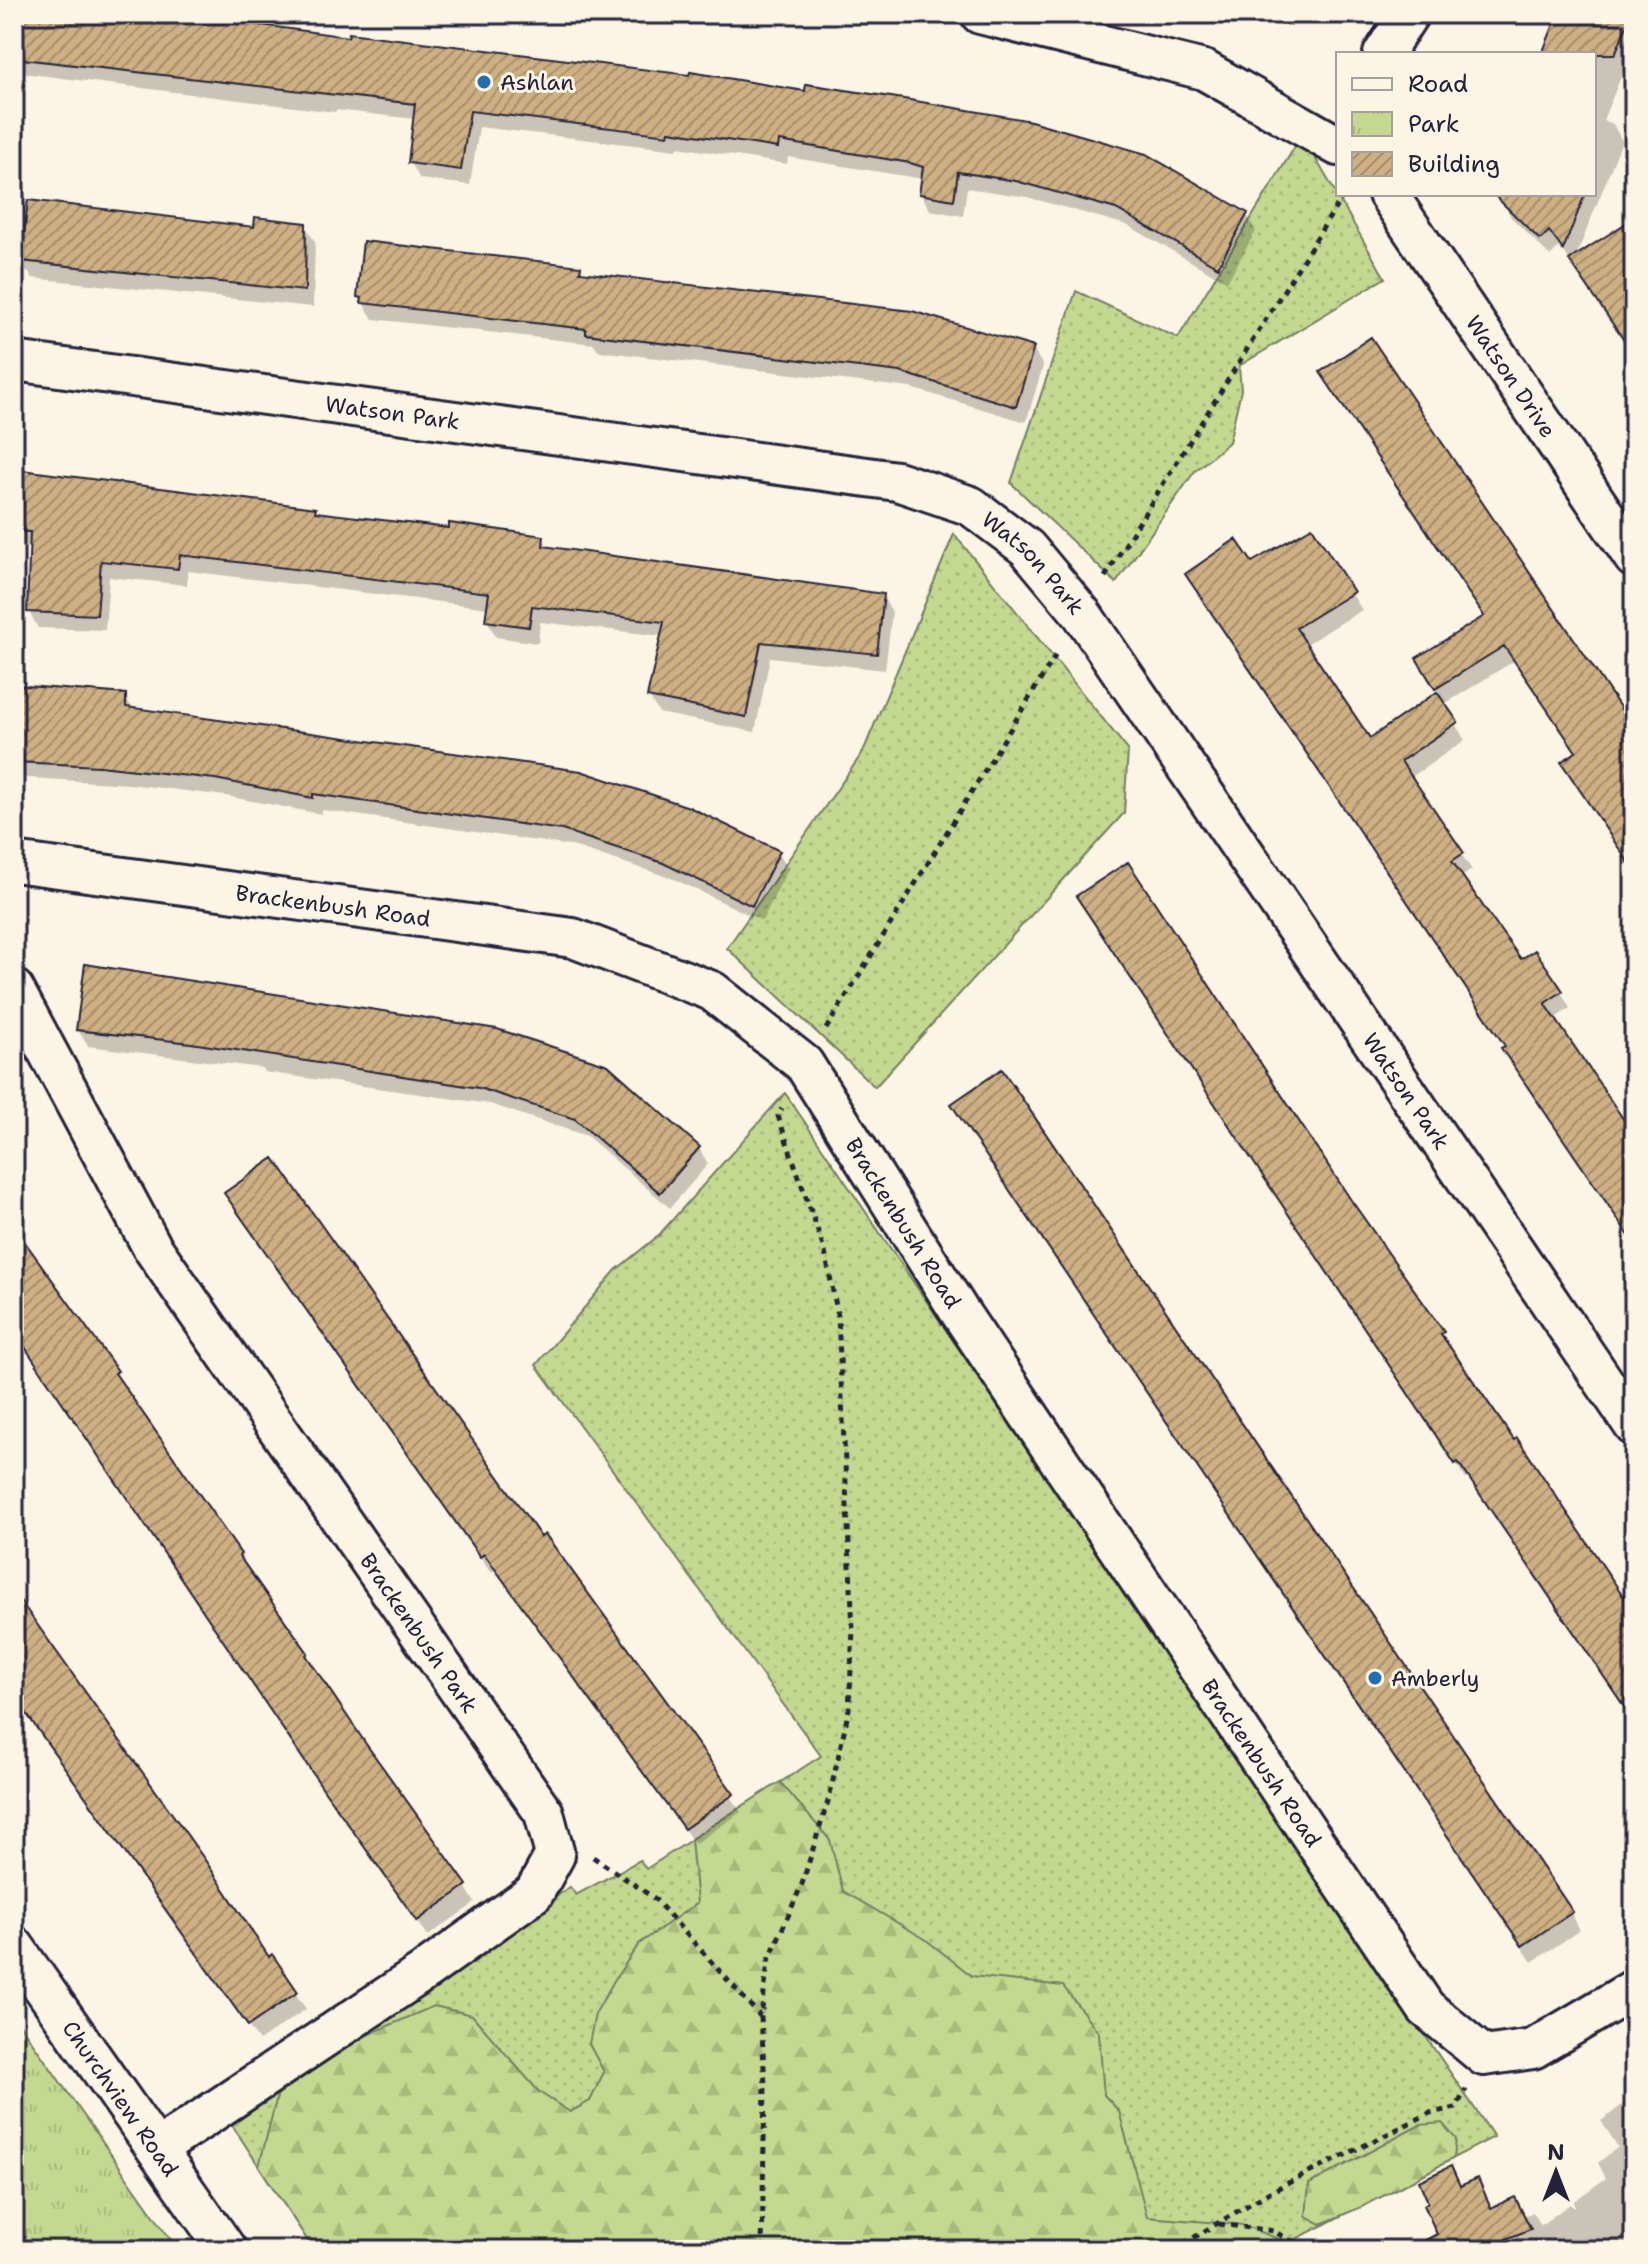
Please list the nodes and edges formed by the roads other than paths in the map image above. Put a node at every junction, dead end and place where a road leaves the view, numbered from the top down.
1 (980, 14) edge
2 (1409, 14) edge
3 (1384, 52) edge
4 (1335, 135) edge
5 (1389, 196) edge
6 (14, 361) edge
7 (1634, 558) edge
8 (14, 862) edge
9 (14, 989) edge
10 (1634, 1426) edge
11 (14, 1946) edge
12 (1634, 1989) edge
13 (157, 2149) junction
14 (227, 2250) edge

1 - 4 street
2 - 3 street
5 - 7 street, Watson Drive
6 - 10 street, Watson Park
8 - 12 street, Brackenbush Road
9 - 13 street, Brackenbush Park
11 - 13 street, Churchview Road
13 - 14 street, Churchview Road

